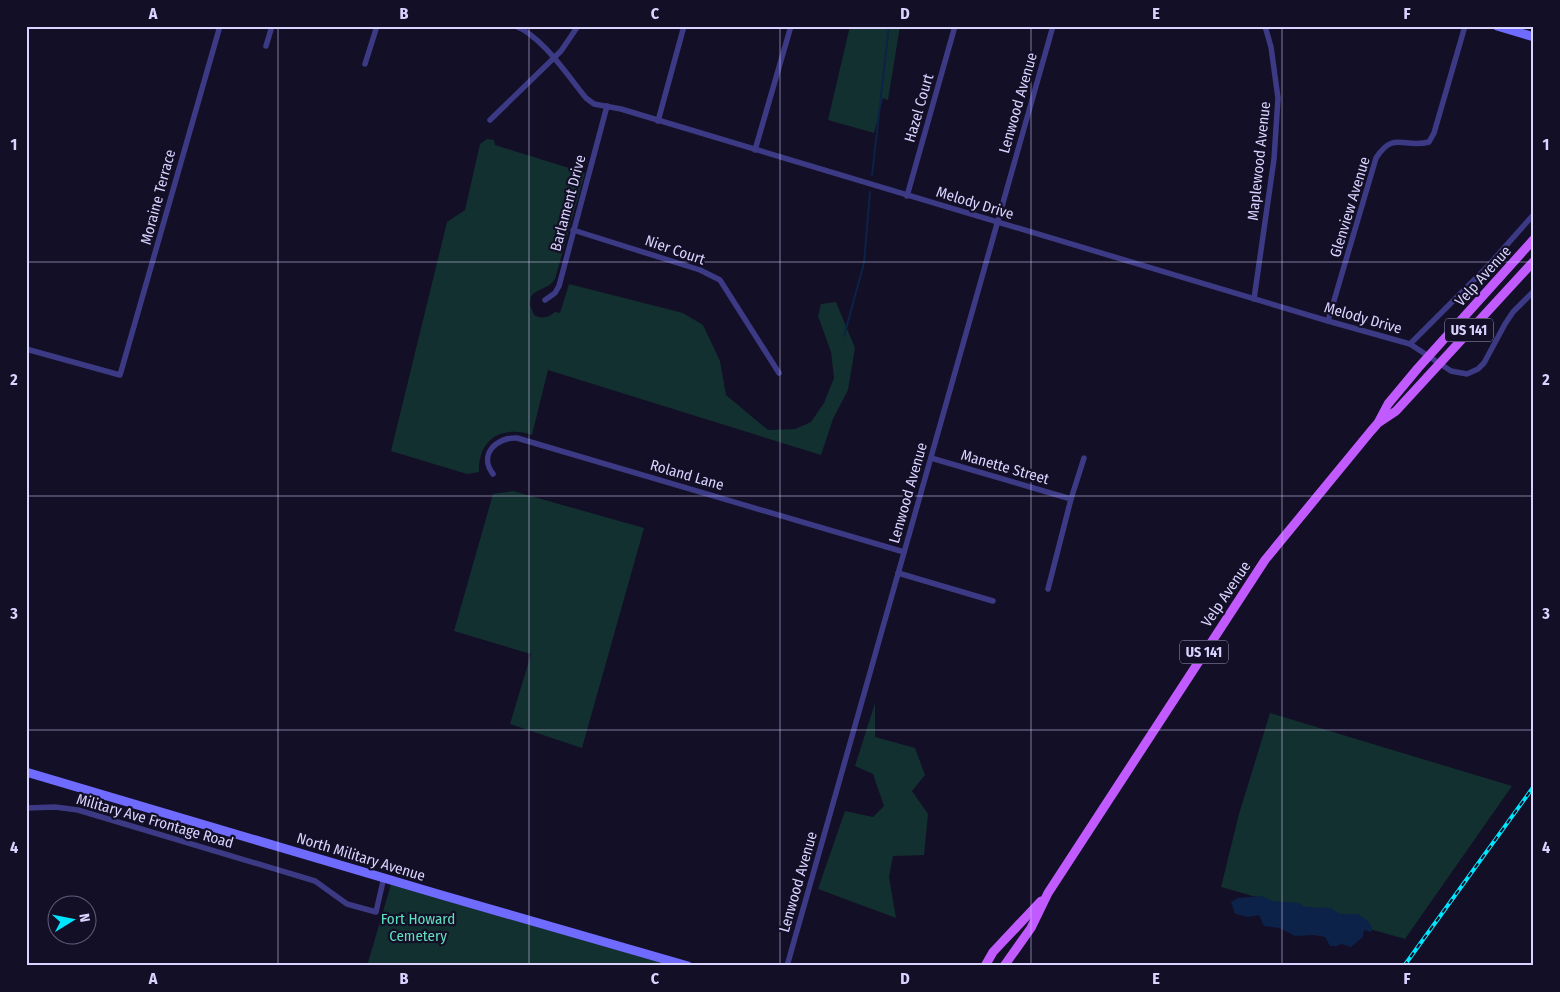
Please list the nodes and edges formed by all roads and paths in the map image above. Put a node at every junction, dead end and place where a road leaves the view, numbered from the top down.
1 (220, 26) edge
2 (272, 26) edge
3 (377, 26) edge
4 (515, 26) edge
5 (578, 26) edge
6 (684, 26) edge
7 (791, 26) edge
8 (955, 26) edge
9 (1053, 26) edge
10 (1265, 26) edge
11 (1465, 26) edge
12 (1497, 26) edge
13 (1534, 36) edge
14 (266, 46) dead end
15 (553, 59) junction
16 (365, 64) dead end
17 (607, 106) junction
18 (490, 120) dead end
19 (658, 121) junction
20 (755, 150) junction
21 (907, 196) junction
22 (1534, 214) edge
23 (997, 223) junction
24 (573, 230) junction
25 (1534, 239) edge
26 (1534, 261) edge
27 (1534, 291) edge
28 (1254, 299) junction
29 (545, 300) dead end
30 (1328, 321) junction
31 (1410, 344) junction
32 (26, 349) edge
33 (1428, 357) junction
34 (1438, 364) junction
35 (779, 373) dead end
36 (1378, 424) junction
37 (931, 458) junction
38 (1084, 458) dead end
39 (493, 474) dead end
40 (1071, 499) junction
41 (904, 552) junction
42 (898, 573) junction
43 (1048, 589) dead end
44 (993, 601) dead end
45 (26, 772) edge
46 (26, 808) edge
47 (384, 877) junction
48 (1048, 893) junction
49 (688, 966) edge
50 (787, 966) edge
51 (985, 966) edge
52 (1004, 966) edge

1 - 32 street, Moraine Terrace
2 - 14 street
3 - 16 street
4 - 15 street, Melody Drive
5 - 15 street
6 - 19 street
7 - 20 street
8 - 21 street, Hazel Court
9 - 23 street, Lenwood Avenue
10 - 28 street, Maplewood Avenue
11 - 30 street, Glenview Avenue
12 - 13 main road
15 - 17 street, Melody Drive
15 - 18 street
17 - 19 street, Melody Drive
17 - 24 street, Barlament Drive
19 - 20 street, Melody Drive
20 - 21 street, Melody Drive
21 - 23 street, Melody Drive
22 - 31 street
23 - 28 street, Melody Drive
23 - 37 street, Lenwood Avenue
24 - 29 street, Barlament Drive
24 - 35 street, Nier Court
25 - 33 main road, Velp Avenue / US 141
26 - 34 main road, Velp Avenue / US 141
27 - 34 street, Melody Drive
28 - 30 street, Melody Drive
30 - 31 street, Melody Drive
31 - 33 street, Melody Drive
33 - 34 street, Melody Drive
33 - 36 main road, Velp Avenue / US 141
34 - 36 main road, Velp Avenue / US 141
36 - 48 main road, Velp Avenue / US 141
37 - 40 street, Manette Street
37 - 41 street, Lenwood Avenue
38 - 40 street
39 - 41 street, Roland Lane
40 - 43 street
41 - 42 street, Lenwood Avenue
42 - 44 street
42 - 50 street, Lenwood Avenue
45 - 47 main road, North Military Avenue
46 - 47 street, Military Ave Frontage Road
47 - 49 main road, North Military Avenue
48 - 51 main road, Velp Avenue / US 141
48 - 52 main road, Velp Avenue / US 141

